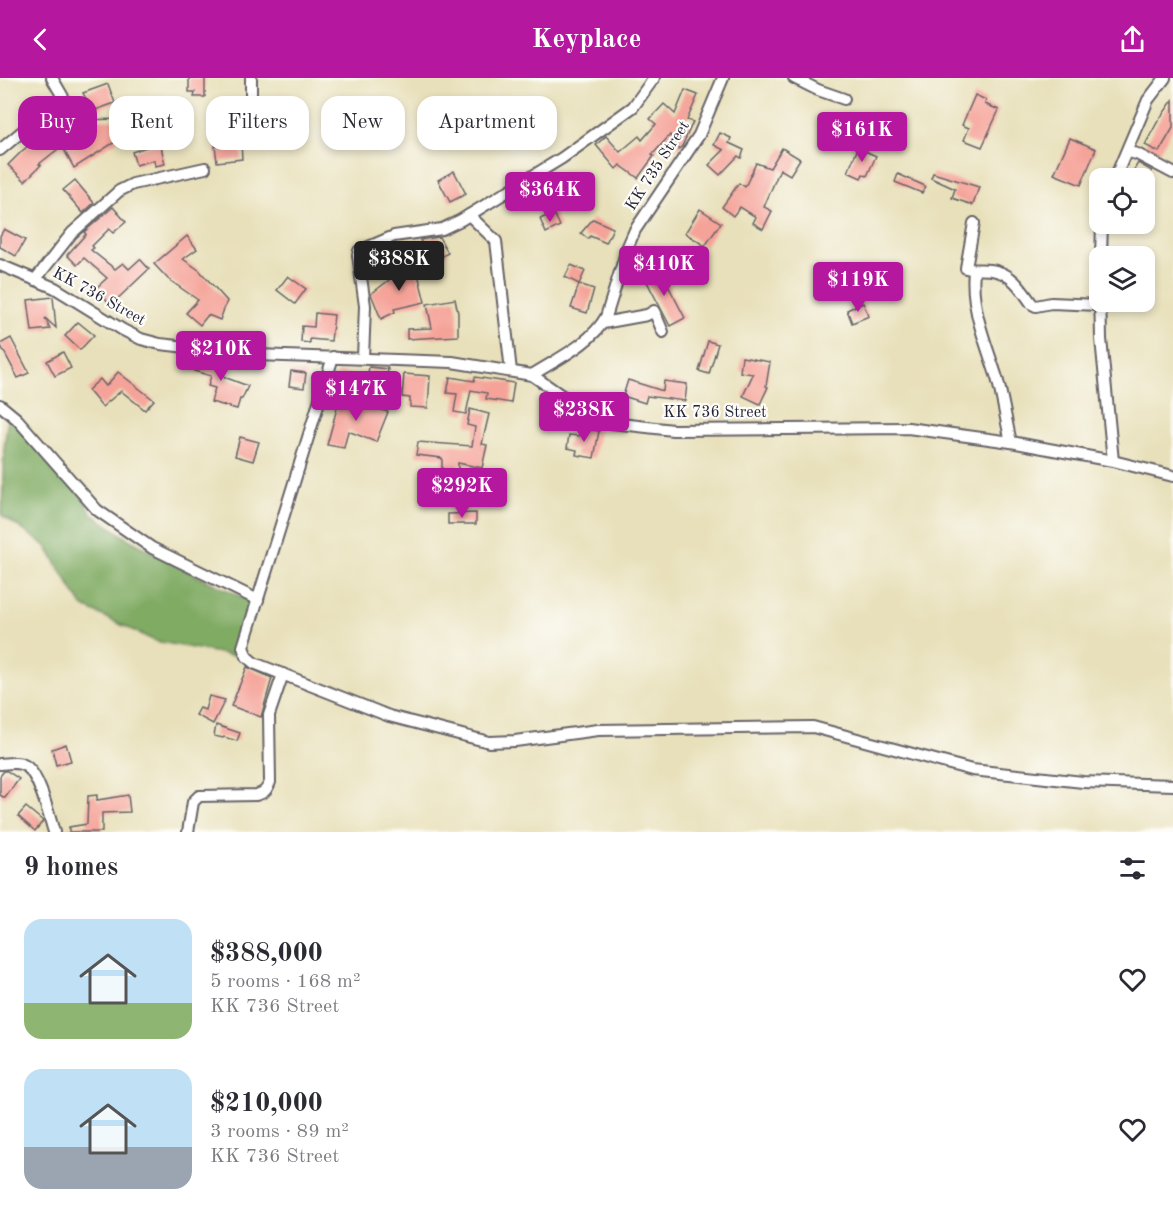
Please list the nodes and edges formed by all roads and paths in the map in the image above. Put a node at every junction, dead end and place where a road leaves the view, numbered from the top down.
1 (52, 78) edge
2 (252, 78) edge
3 (654, 78) edge
4 (723, 78) edge
5 (794, 78) edge
6 (1165, 78) edge
7 (252, 96) edge
8 (844, 99) dead end
9 (0, 150) edge
10 (1128, 152) junction
11 (205, 168) dead end
12 (1120, 168) edge
13 (1173, 173) edge
14 (469, 215) junction
15 (974, 223) dead end
16 (0, 265) edge
17 (974, 270) junction
18 (35, 280) junction
19 (1089, 304) edge
20 (1100, 312) edge
21 (603, 323) junction
22 (663, 332) dead end
23 (333, 357) junction
24 (363, 358) junction
25 (511, 372) junction
26 (532, 375) junction
27 (0, 405) edge
28 (1011, 442) junction
29 (1113, 461) junction
30 (1173, 476) edge
31 (258, 600) junction
32 (283, 674) junction
33 (0, 764) edge
34 (1173, 785) edge
35 (54, 832) edge
36 (188, 832) edge

1 - 9 street
2 - 7 street
3 - 14 street
4 - 21 street, KK 735 Street
5 - 8 street
6 - 10 street
10 - 12 street
10 - 13 street
11 - 18 street
14 - 24 street
14 - 25 street
15 - 17 street
16 - 18 street, KK 736 Street
17 - 19 street
17 - 28 street
18 - 23 street, KK 736 Street
20 - 29 street
21 - 22 street
21 - 26 street, KK 735 Street
23 - 24 street, KK 736 Street
23 - 31 street
24 - 25 street, KK 736 Street
25 - 26 street, KK 736 Street
26 - 28 street, KK 736 Street
27 - 31 street
28 - 29 street, KK 736 Street
29 - 30 street, KK 736 Street
31 - 32 street
32 - 34 street
32 - 36 street
33 - 35 street

